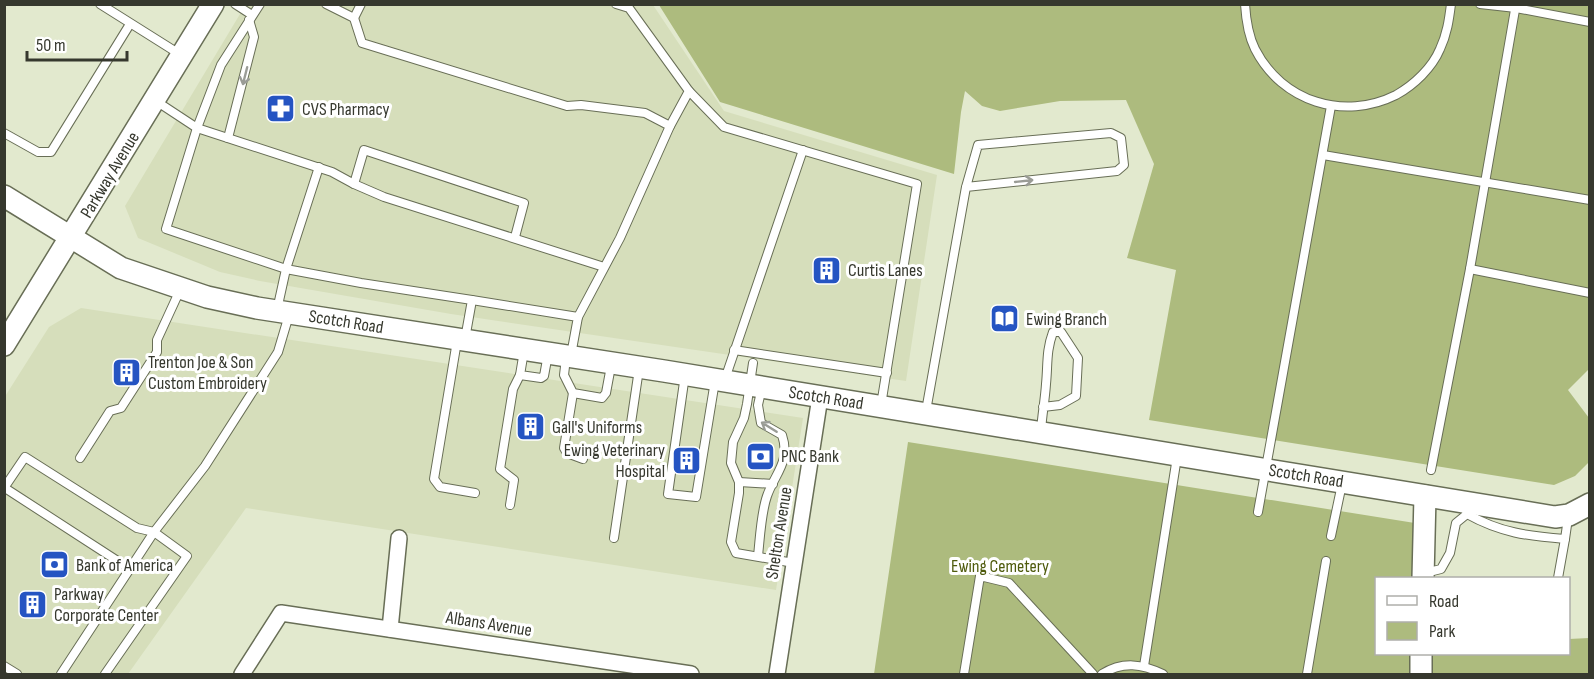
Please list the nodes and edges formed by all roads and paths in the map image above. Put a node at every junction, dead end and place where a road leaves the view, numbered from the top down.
1 (100, 4) edge
2 (213, 4) edge
3 (234, 4) edge
4 (260, 4) edge
5 (326, 4) edge
6 (361, 4) edge
7 (616, 4) edge
8 (1245, 4) edge
9 (1450, 4) edge
10 (1480, 4) edge
11 (1516, 6) edge
12 (251, 17) junction
13 (354, 18) junction
14 (1590, 22) edge
15 (130, 24) junction
16 (182, 56) junction
17 (689, 91) junction
18 (155, 101) junction
19 (1331, 106) junction
20 (670, 126) junction
21 (197, 128) junction
22 (4, 133) edge
23 (228, 138) junction
24 (803, 150) junction
25 (1323, 155) junction
26 (319, 167) junction
27 (1485, 182) junction
28 (354, 184) junction
29 (966, 187) junction
30 (4, 196) edge
31 (1590, 200) edge
32 (72, 237) junction
33 (515, 237) junction
34 (604, 267) junction
35 (286, 269) junction
36 (1470, 269) junction
37 (180, 289) junction
38 (1590, 293) edge
39 (472, 300) junction
40 (283, 312) junction
41 (578, 317) junction
42 (461, 340) junction
43 (4, 345) edge
44 (524, 350) junction
45 (734, 350) junction
46 (562, 355) junction
47 (611, 363) junction
48 (753, 363) dead end
49 (639, 367) junction
50 (887, 373) junction
51 (520, 375) junction
52 (685, 375) junction
53 (720, 380) junction
54 (756, 386) junction
55 (573, 393) junction
56 (820, 397) junction
57 (881, 407) junction
58 (1043, 407) junction
59 (926, 414) junction
60 (1040, 433) junction
61 (1178, 455) junction
62 (80, 458) dead end
63 (583, 459) dead end
64 (1264, 470) junction
65 (1431, 470) dead end
66 (739, 482) junction
67 (1342, 482) junction
68 (773, 484) junction
69 (5, 488) edge
70 (475, 493) dead end
71 (1425, 496) junction
72 (510, 505) dead end
73 (1465, 508) junction
74 (1258, 512) dead end
75 (1583, 512) edge
76 (154, 532) junction
77 (1331, 536) dead end
78 (399, 538) dead end
79 (614, 538) dead end
80 (1565, 539) junction
81 (758, 556) junction
82 (1326, 561) dead end
83 (795, 563) junction
84 (130, 569) junction
85 (1423, 576) edge
86 (1558, 577) edge
87 (390, 629) junction
88 (1421, 655) edge
89 (4, 666) edge
90 (1144, 666) junction
91 (17, 675) edge
92 (61, 675) edge
93 (105, 675) edge
94 (242, 675) edge
95 (691, 675) edge
96 (777, 675) edge
97 (964, 675) edge
98 (1093, 675) edge
99 (1102, 675) edge
100 (1163, 675) edge
101 (1307, 675) edge
102 (1421, 675) edge

1 - 15 lane
2 - 16 main road, Parkway Avenue
3 - 12 lane
4 - 12 lane
5 - 13 lane
6 - 13 lane
7 - 17 lane
8 - 19 lane
9 - 19 lane
10 - 11 lane
11 - 14 lane
11 - 27 lane
12 - 21 lane
12 -> 23 lane
13 - 20 lane
15 - 16 lane
15 - 22 lane
16 - 18 main road, Parkway Avenue
17 - 20 lane
17 - 24 lane
18 - 21 lane
18 - 32 main road, Parkway Avenue
19 - 25 lane
20 - 34 lane
21 - 23 lane
21 - 35 lane
23 - 26 lane
24 - 45 lane
24 - 50 lane
25 - 27 lane
25 - 64 lane
26 - 28 lane
26 - 35 lane
27 - 31 lane
27 - 36 lane
28 - 33 lane
28 - 33 lane
29 -> 29 lane
29 - 59 lane
30 - 32 main road, Scotch Road
32 - 37 main road, Scotch Road
32 - 43 main road, Parkway Avenue
33 - 34 lane
34 - 41 lane
35 - 39 lane
35 - 40 lane
36 - 38 lane
36 - 65 lane
37 - 40 main road, Scotch Road
37 - 62 lane
39 - 41 lane
39 - 42 lane
40 - 42 main road, Scotch Road
40 - 76 lane
41 - 46 lane
42 - 44 main road, Scotch Road
42 - 70 lane
44 - 46 main road, Scotch Road
44 - 51 lane
45 - 50 lane
45 - 53 lane
46 - 47 main road, Scotch Road
46 - 51 lane
46 - 55 lane
47 - 49 main road, Scotch Road
47 - 55 lane
48 - 54 lane
49 - 52 main road, Scotch Road
49 - 79 lane
50 - 57 lane
51 - 72 lane
52 - 53 main road, Scotch Road
52 - 53 lane
53 - 54 main road, Scotch Road
54 - 56 main road, Scotch Road
54 - 66 lane
68 -> 54 lane
55 - 63 lane
56 - 57 main road, Scotch Road
56 - 83 street, Shelton Avenue
57 - 59 main road, Scotch Road
58 - 58 lane
58 - 60 lane
59 - 60 main road, Scotch Road
60 - 61 main road, Scotch Road
61 - 64 main road, Scotch Road
61 - 90 lane
64 - 67 main road, Scotch Road
64 - 74 lane
66 - 68 lane
66 - 81 lane
67 - 71 main road, Scotch Road
67 - 77 lane
68 - 81 lane
69 - 76 lane
69 - 84 lane
71 - 73 main road, Scotch Road
71 - 85 main road
73 - 75 main road, Scotch Road
73 - 80 lane
73 - 85 lane
75 - 80 lane
76 - 84 lane
76 - 93 lane
78 - 87 street
80 - 86 lane
81 - 83 lane
82 - 101 lane
83 - 96 street, Shelton Avenue
84 - 92 lane
87 - 94 street, Albans Avenue
87 - 95 street, Albans Avenue
88 - 102 main road
89 - 91 lane
90 - 99 lane
90 - 100 lane
97 - 98 lane

